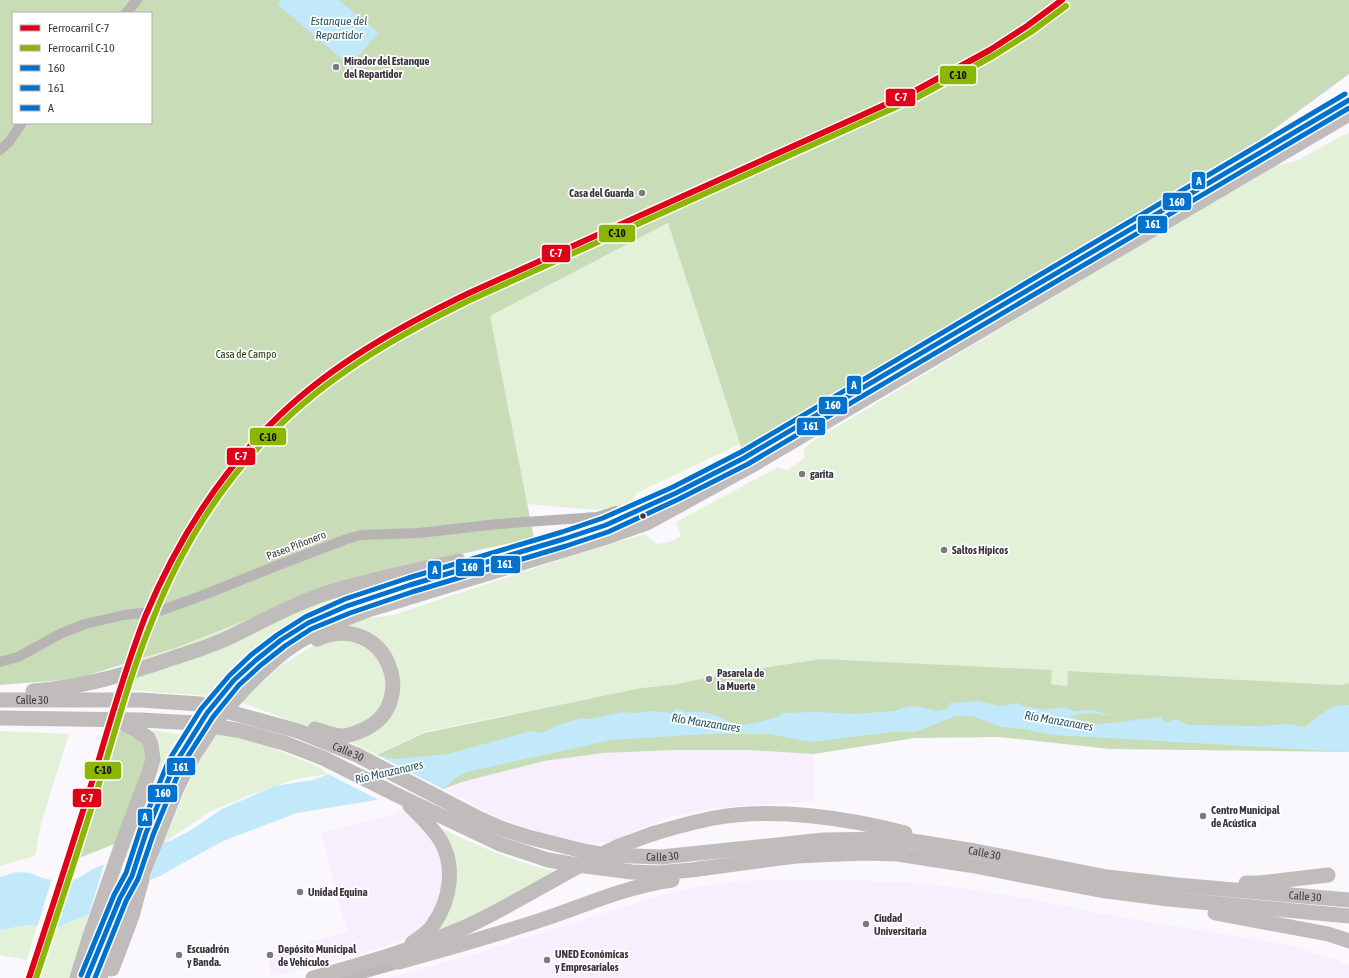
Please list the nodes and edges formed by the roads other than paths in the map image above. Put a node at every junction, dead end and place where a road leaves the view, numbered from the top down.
1 (137, 0) edge
2 (127, 12) edge
3 (1349, 100) edge
4 (1349, 114) edge
5 (21, 124) edge
6 (0, 150) edge
7 (616, 511) dead end
8 (564, 539) junction
9 (0, 662) edge
10 (243, 684) junction
11 (0, 692) edge
12 (0, 700) edge
13 (200, 704) junction
14 (0, 718) edge
15 (116, 720) junction
16 (401, 797) junction
17 (153, 832) junction
18 (934, 844) junction
19 (782, 858) junction
20 (146, 868) junction
21 (1328, 875) dead end
22 (132, 876) junction
23 (1207, 887) junction
24 (1168, 899) junction
25 (1349, 900) edge
26 (1349, 916) edge
27 (126, 933) junction
28 (1349, 942) edge
29 (399, 962) joint
30 (361, 964) junction
31 (104, 975) edge
32 (78, 978) edge
33 (87, 978) edge
34 (121, 978) edge
35 (313, 978) edge
36 (342, 978) edge

1 - 2 street
3 - 8 highway
4 - 10 highway
5 - 6 street
7 - 9 street, Paseo Piñonero
8 - 10 highway
8 - 11 highway
10 - 13 highway
10 - 17 highway, bridge
12 - 13 highway, Calle 30
13 - 18 highway, Calle 30
14 - 15 highway, Calle 30
15 - 16 highway, Calle 30
15 - 32 highway
16 - 19 highway, Calle 30
16 - 30 highway
17 - 20 highway
17 - 22 highway
18 - 23 highway, Calle 30
18 - 30 highway, bridge
19 - 24 highway, Calle 30
19 - 29 highway
20 - 27 highway
20 - 31 highway
21 - 23 highway
22 - 31 highway
22 - 33 highway
23 - 25 highway, Calle 30
24 - 26 highway, Calle 30
24 - 28 highway
27 - 31 highway
27 - 34 highway
29 - 36 main road
30 - 35 highway

